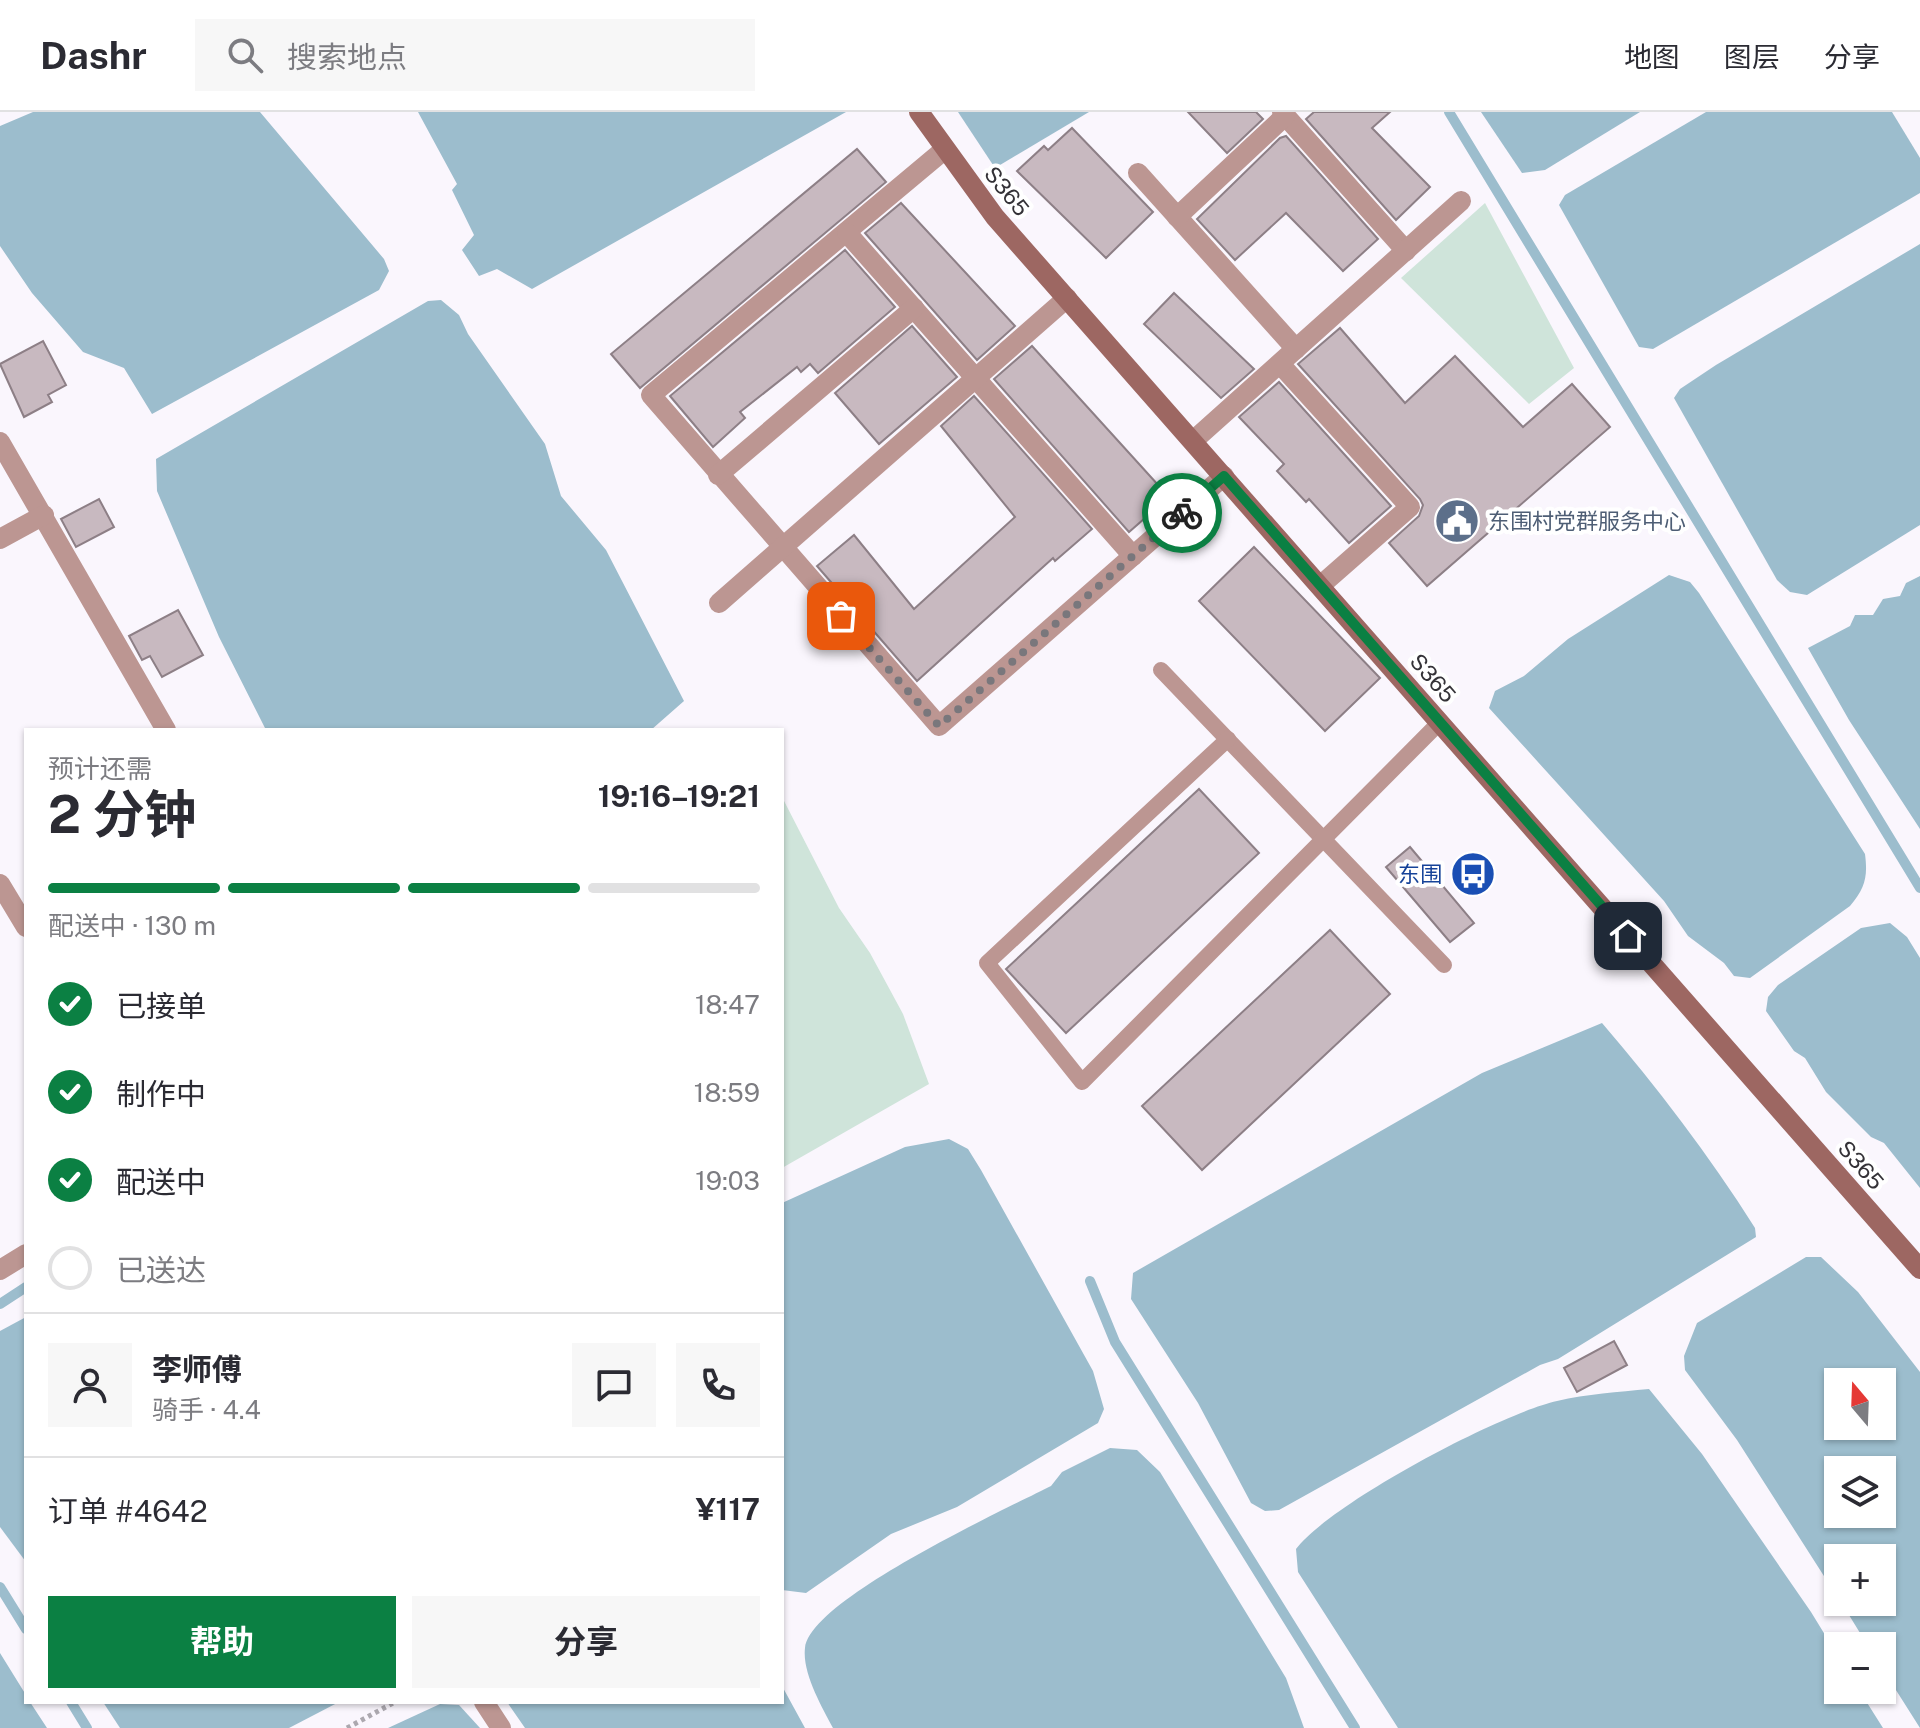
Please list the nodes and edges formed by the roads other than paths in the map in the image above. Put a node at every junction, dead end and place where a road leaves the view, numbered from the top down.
1 (919, 112) edge
2 (1284, 114) edge
3 (944, 150) junction
4 (1138, 173) dead end
5 (1461, 201) dead end
6 (1177, 217) junction
7 (847, 233) junction
8 (1406, 251) junction
9 (1067, 298) junction
10 (914, 308) junction
11 (1296, 349) junction
12 (1280, 364) junction
13 (976, 378) junction
14 (1193, 441) junction
15 (0, 442) edge
16 (718, 475) junction
17 (1224, 476) junction
18 (44, 515) junction
19 (0, 539) edge
20 (782, 549) junction
21 (1133, 556) junction
22 (1320, 586) junction
23 (719, 603) dead end
24 (1161, 670) dead end
25 (1440, 722) junction
26 (165, 728) edge
27 (1228, 739) junction
28 (1324, 840) junction
29 (0, 884) edge
30 (24, 924) edge
31 (1444, 965) dead end
32 (24, 1255) edge
33 (1920, 1269) edge
34 (0, 1270) edge
35 (485, 1704) edge
36 (501, 1728) edge

1 - 3 street, S365
2 - 6 street
2 - 8 street
3 - 7 street
3 - 9 street, S365
4 - 6 street
5 - 8 street
6 - 11 street
7 - 10 street
7 - 16 street
8 - 11 street
9 - 13 street
9 - 14 street, S365
10 - 13 street
10 - 16 street
11 - 12 street
12 - 14 street
12 - 22 street
13 - 20 street
13 - 21 street
14 - 17 street, S365
15 - 18 street
16 - 20 street
17 - 21 street
17 - 22 street, S365
18 - 19 street
18 - 26 street
20 - 21 street
20 - 23 street
22 - 25 street, S365
24 - 27 lane
25 - 28 lane
25 - 33 street, S365
27 - 28 lane
27 - 28 lane
28 - 31 lane
29 - 30 street
32 - 34 street
35 - 36 street

